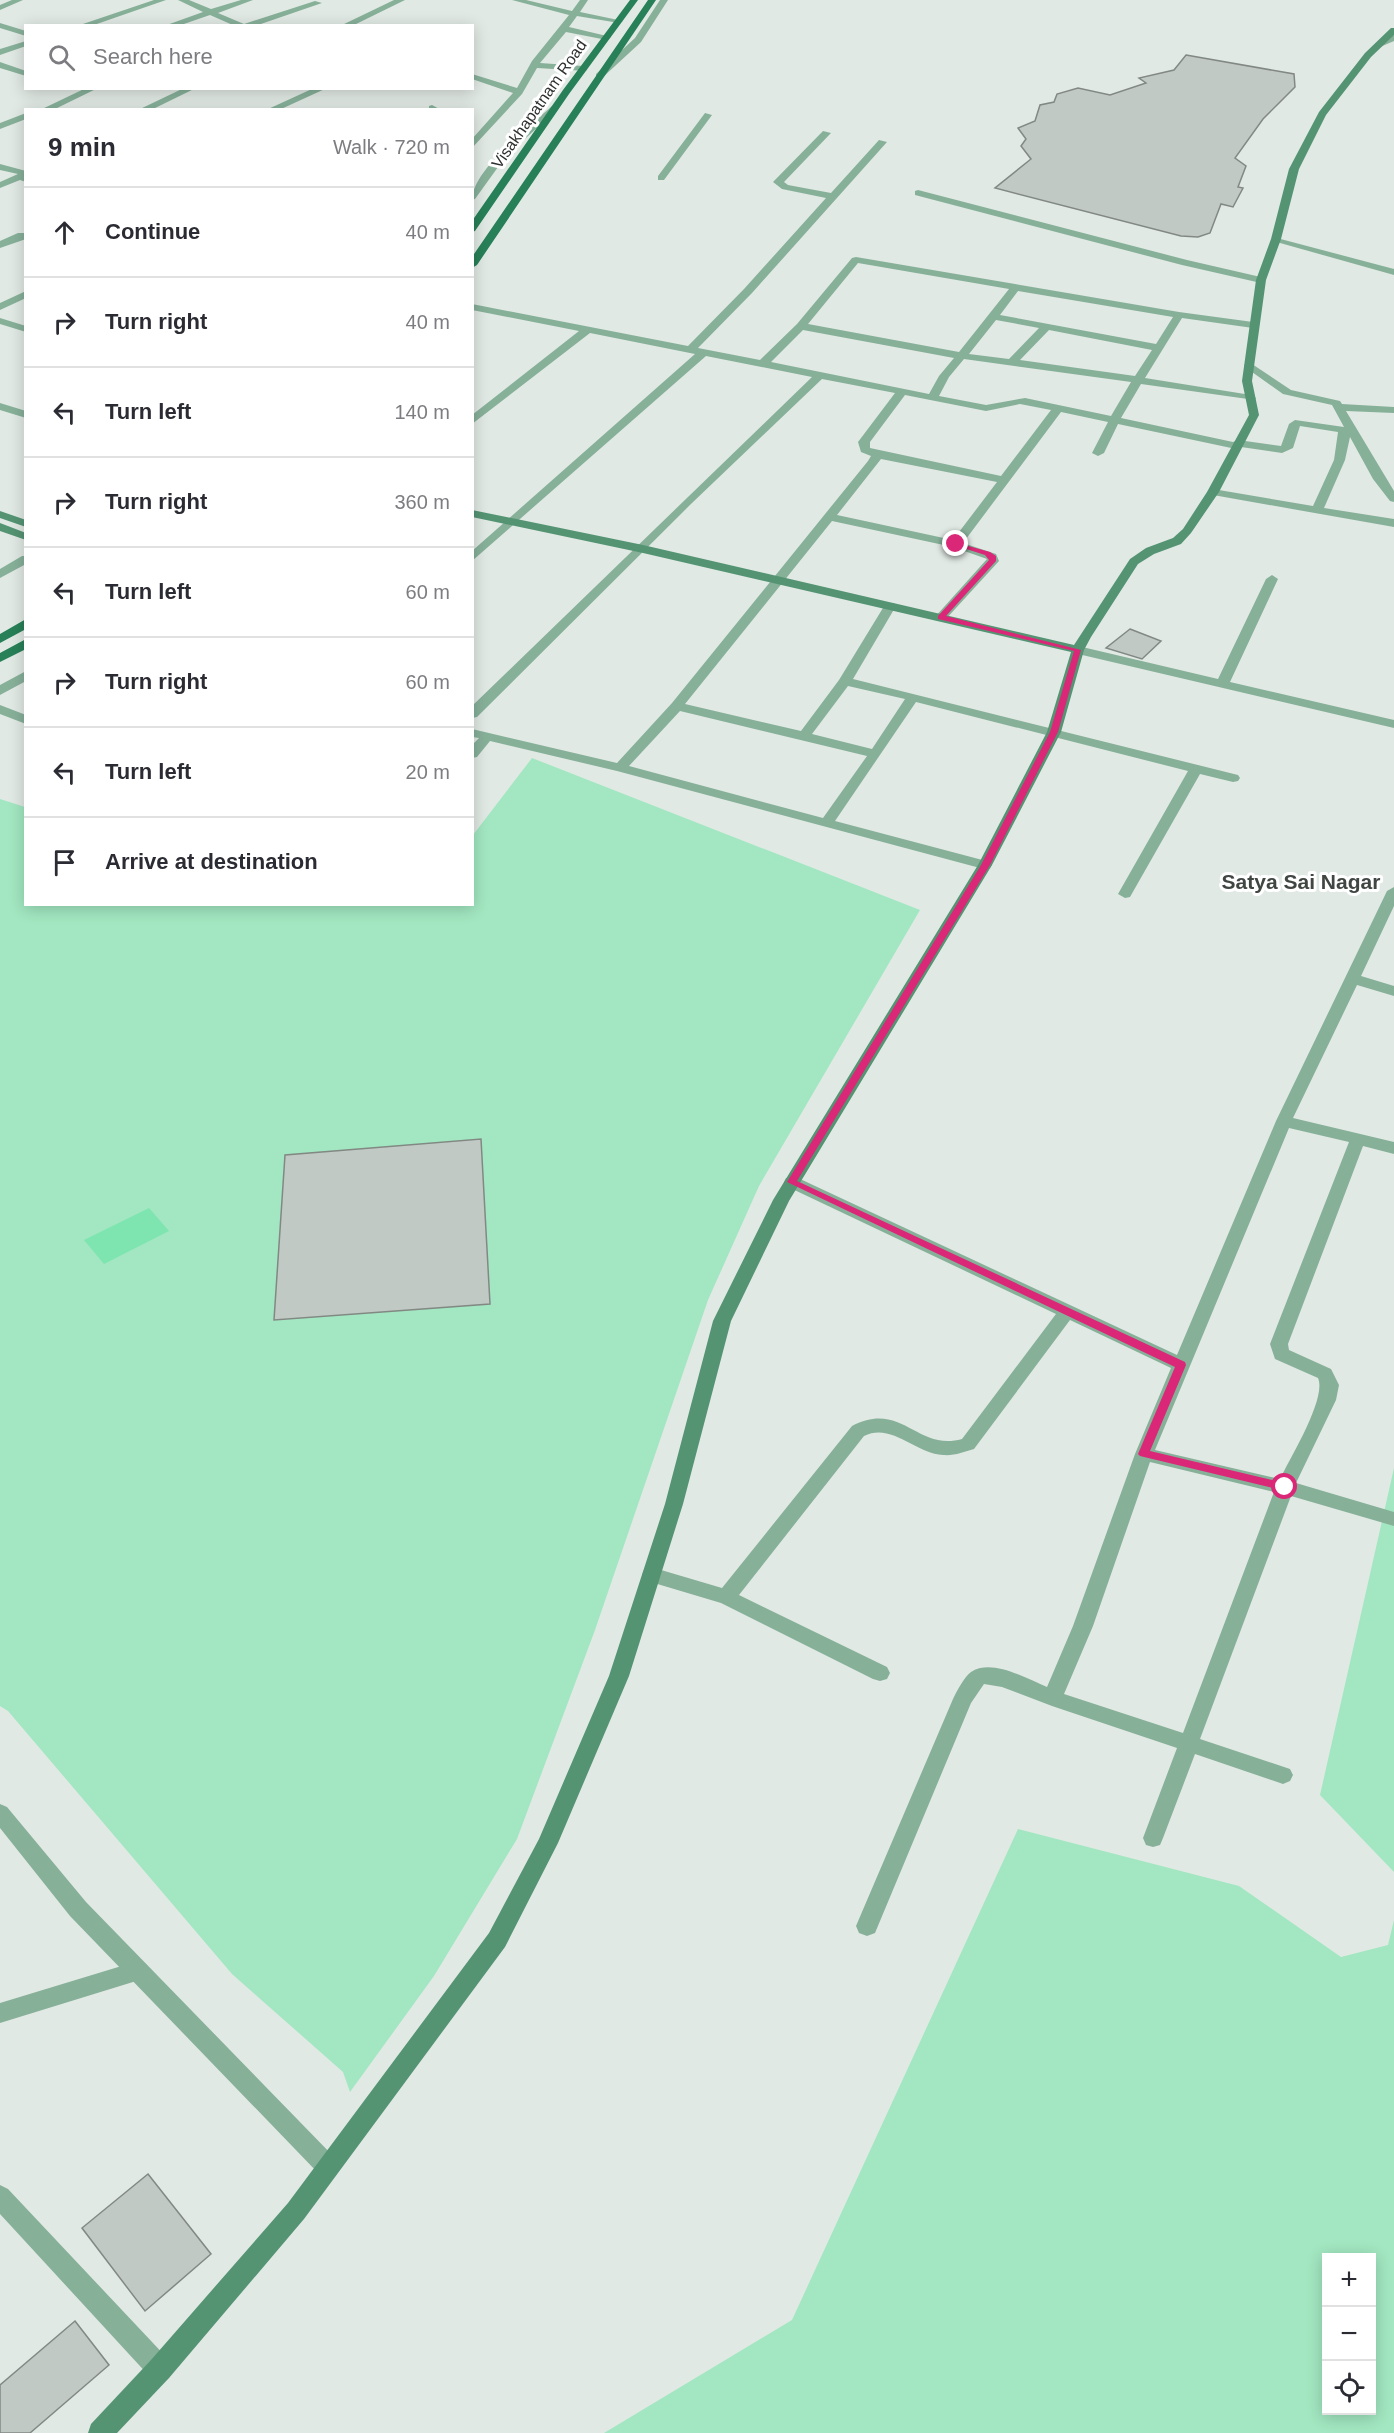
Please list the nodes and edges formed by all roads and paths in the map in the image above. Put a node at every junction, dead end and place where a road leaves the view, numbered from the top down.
1 (19, 0) edge
2 (162, 0) edge
3 (182, 0) edge
4 (249, 0) edge
5 (401, 0) edge
6 (516, 0) edge
7 (584, 0) edge
8 (634, 0) edge
9 (651, 0) edge
10 (664, 0) edge
11 (318, 3) dead end
12 (0, 8) edge
13 (210, 12) junction
14 (575, 14) junction
15 (619, 21) junction
16 (87, 24) edge
17 (174, 24) edge
18 (239, 24) edge
19 (250, 24) edge
20 (348, 24) edge
21 (0, 26) edge
22 (564, 29) junction
23 (1394, 30) edge
24 (24, 33) edge
25 (607, 37) junction
26 (1394, 38) edge
27 (1380, 44) junction
28 (24, 45) edge
29 (0, 52) edge
30 (0, 65) edge
31 (534, 65) junction
32 (583, 69) junction
33 (24, 73) edge
34 (598, 76) junction
35 (474, 77) edge
36 (68, 90) edge
37 (89, 90) edge
38 (187, 90) edge
39 (318, 90) edge
40 (519, 92) junction
41 (78, 94) junction
42 (48, 108) edge
43 (146, 108) edge
44 (275, 108) edge
45 (555, 108) junction
46 (0, 112) edge
47 (708, 115) dead end
48 (21, 117) edge
49 (0, 126) edge
50 (826, 133) dead end
51 (474, 142) edge
52 (882, 142) dead end
53 (0, 166) edge
54 (24, 177) edge
55 (661, 178) dead end
56 (0, 185) edge
57 (918, 193) dead end
58 (474, 194) edge
59 (834, 197) junction
60 (474, 226) edge
61 (19, 234) edge
62 (1276, 239) junction
63 (0, 245) edge
64 (474, 262) edge
65 (1394, 272) edge
66 (1261, 280) junction
67 (1015, 288) junction
68 (24, 295) edge
69 (0, 307) edge
70 (474, 310) edge
71 (1179, 315) junction
72 (994, 317) junction
73 (0, 321) edge
74 (1253, 325) junction
75 (801, 326) junction
76 (1046, 327) junction
77 (24, 328) edge
78 (586, 331) junction
79 (1160, 348) junction
80 (690, 350) junction
81 (704, 352) junction
82 (962, 356) junction
83 (1011, 363) junction
84 (763, 364) junction
85 (1249, 365) junction
86 (820, 375) junction
87 (1138, 379) junction
88 (902, 392) junction
89 (933, 398) junction
90 (1251, 398) junction
91 (0, 406) edge
92 (1340, 407) junction
93 (1058, 408) junction
94 (1394, 410) edge
95 (24, 414) edge
96 (1114, 418) junction
97 (474, 419) edge
98 (1237, 444) junction
99 (1098, 453) dead end
100 (879, 455) junction
101 (1004, 480) junction
102 (1213, 492) junction
103 (1394, 499) edge
104 (1317, 510) junction
105 (474, 513) edge
106 (0, 514) edge
107 (831, 517) junction
108 (516, 521) junction
109 (24, 523) edge
110 (1394, 524) edge
111 (0, 527) edge
112 (24, 536) edge
113 (956, 544) junction
114 (643, 549) junction
115 (474, 556) edge
116 (24, 560) edge
117 (0, 574) edge
118 (1272, 579) dead end
119 (778, 582) junction
120 (890, 606) junction
121 (941, 617) junction
122 (24, 624) edge
123 (0, 639) edge
124 (24, 644) edge
125 (1078, 650) junction
126 (0, 658) edge
127 (24, 676) edge
128 (845, 681) junction
129 (1222, 684) junction
130 (0, 691) edge
131 (913, 698) junction
132 (677, 706) junction
133 (0, 709) edge
134 (474, 712) edge
135 (24, 719) edge
136 (1394, 724) edge
137 (1054, 732) junction
138 (474, 734) edge
139 (804, 736) junction
140 (487, 737) junction
141 (474, 752) edge
142 (875, 754) junction
143 (620, 768) junction
144 (1196, 769) junction
145 (1233, 778) dead end
146 (826, 824) junction
147 (985, 865) junction
148 (1394, 891) edge
149 (1125, 894) dead end
150 (1353, 979) junction
151 (1394, 992) edge
152 (1284, 1121) junction
153 (1358, 1138) junction
154 (1394, 1148) edge
155 (792, 1182) junction
156 (1067, 1312) junction
157 (1181, 1365) junction
158 (1144, 1454) junction
159 (1285, 1487) junction
160 (1394, 1519) edge
161 (651, 1575) junction
162 (726, 1597) junction
163 (880, 1673) dead end
164 (1052, 1698) junction
165 (1191, 1743) junction
166 (1283, 1775) dead end
167 (0, 1813) edge
168 (1153, 1838) dead end
169 (867, 1926) dead end
170 (138, 1971) junction
171 (0, 2013) edge
172 (328, 2167) junction
173 (2, 2204) edge
174 (160, 2369) junction
175 (100, 2433) edge

1 - 12 street
2 - 16 street
3 - 13 street
4 - 13 street
5 - 20 street
6 - 14 street
7 - 14 street
8 - 15 main road, Visakhapatnam Road
9 - 34 main road
10 - 34 street
11 - 19 street
13 - 17 street
13 - 18 street
14 - 15 street
14 - 22 street
15 - 25 main road, Visakhapatnam Road
21 - 24 street
22 - 25 street
22 - 31 street
23 - 27 main road
25 - 32 main road, Visakhapatnam Road
26 - 27 street
27 - 62 main road
28 - 29 street
30 - 33 street
31 - 32 street
31 - 40 street
32 - 45 main road, Visakhapatnam Road
34 - 64 main road
35 - 40 street
36 - 41 street
37 - 41 street
38 - 43 street
39 - 44 street
40 - 51 street
41 - 42 street
45 - 58 street
45 - 60 main road, Visakhapatnam Road
46 - 48 street
47 - 55 street
48 - 49 street
50 - 59 street
52 - 59 street
53 - 54 street
54 - 56 street
57 - 66 street
59 - 80 street
61 - 63 street
62 - 65 street
62 - 66 main road
66 - 74 main road
67 - 71 street
67 - 72 street
67 - 75 street
68 - 69 street
70 - 78 street
71 - 74 street
71 - 79 street
72 - 76 street
72 - 82 street
73 - 77 street
74 - 85 main road
75 - 82 street
75 - 84 street
76 - 79 street
76 - 83 street
78 - 80 street
78 - 97 street
79 - 87 street
80 - 81 street
81 - 84 street
81 - 108 street
82 - 83 street
82 - 89 street
83 - 87 street
84 - 86 street
85 - 90 main road
85 - 92 street
86 - 88 street
86 - 114 street
87 - 90 street
87 - 96 street
88 - 89 street
88 - 100 street
89 - 93 street
90 - 98 main road
91 - 95 street
92 - 94 street
92 - 103 street
93 - 96 street
93 - 101 street
96 - 98 street
96 - 99 street
98 - 102 main road
98 - 104 street
100 - 101 street
100 - 107 street
101 - 113 street
102 - 104 street
102 - 125 main road
104 - 110 street
105 - 108 main road
106 - 109 main road
107 - 113 street
107 - 119 street
108 - 114 main road
108 - 115 street
111 - 112 main road
113 - 121 street
114 - 119 main road
114 - 134 street
116 - 117 street
118 - 129 street
119 - 120 main road
119 - 132 street
120 - 121 main road
120 - 128 street
121 - 125 main road
122 - 123 main road
124 - 126 main road
125 - 129 street
125 - 137 main road
127 - 130 street
128 - 131 street
128 - 139 street
129 - 136 street
131 - 137 street
131 - 142 street
132 - 139 street
132 - 143 street
133 - 135 street
137 - 144 street
137 - 147 main road
138 - 140 street
139 - 142 street
140 - 141 street
140 - 143 street
142 - 146 street
143 - 146 street
144 - 145 street
144 - 149 street
146 - 147 street
147 - 155 main road
148 - 150 street
150 - 151 street
150 - 152 street
152 - 153 street
152 - 157 street
153 - 154 street
153 - 159 street
155 - 156 street
155 - 161 main road
156 - 157 street
156 - 162 street
157 - 158 street
158 - 159 street
158 - 164 street
159 - 160 street
159 - 165 street
161 - 162 street
161 - 172 main road
162 - 163 street
164 - 165 street
164 - 169 street
165 - 166 street
165 - 168 street
167 - 170 street
170 - 171 street
170 - 172 street
172 - 174 main road
173 - 174 street
174 - 175 main road

